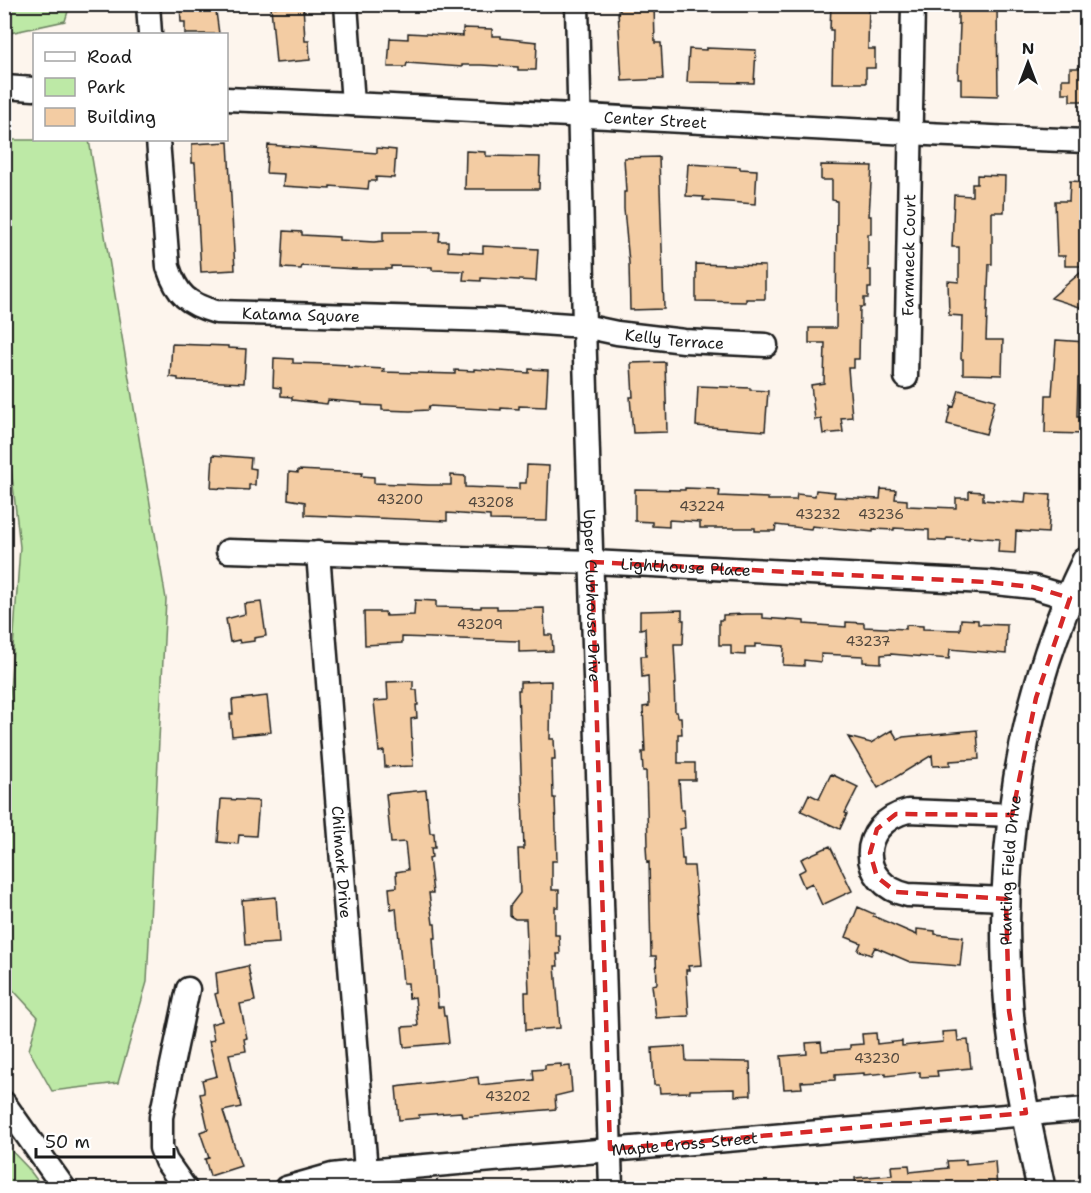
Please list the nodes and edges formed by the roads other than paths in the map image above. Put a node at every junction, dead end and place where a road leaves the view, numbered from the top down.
1 (148, 4) edge
2 (346, 4) edge
3 (577, 4) edge
4 (913, 4) edge
5 (150, 33) edge
6 (4, 87) edge
7 (33, 89) edge
8 (228, 99) edge
9 (353, 104) junction
10 (579, 114) junction
11 (910, 134) junction
12 (158, 141) edge
13 (1086, 141) edge
14 (584, 326) junction
15 (766, 345) dead end
16 (906, 377) dead end
17 (228, 551) dead end
18 (318, 553) junction
19 (1086, 561) edge
20 (592, 562) junction
21 (1070, 598) junction
22 (1012, 815) junction
23 (1006, 899) junction
24 (188, 989) dead end
25 (4, 1103) edge
26 (1086, 1109) edge
27 (1026, 1113) junction
28 (610, 1149) junction
29 (366, 1171) junction
30 (64, 1188) edge
31 (185, 1188) edge
32 (286, 1188) edge
33 (611, 1188) edge
34 (1041, 1188) edge

1 - 5 street
2 - 9 street
3 - 10 street, Upper Clubhouse Drive
4 - 11 street, Farmneck Court
6 - 7 street
8 - 9 street, Center Street
9 - 10 street, Center Street
10 - 11 street, Center Street
10 - 14 street, Upper Clubhouse Drive
11 - 13 street, Center Street
11 - 16 street, Farmneck Court
12 - 14 street, Katama Square
14 - 15 street, Kelly Terrace
14 - 20 street, Upper Clubhouse Drive
17 - 18 street, Lighthouse Place
18 - 20 street, Lighthouse Place
18 - 29 street, Chilmark Drive
19 - 21 street, Planting Field Drive
20 - 21 street, Lighthouse Place
20 - 28 street, Upper Clubhouse Drive
21 - 22 street, Planting Field Drive
22 - 23 street, Planting Field Drive
22 - 23 street
23 - 27 street, Planting Field Drive
24 - 31 street
25 - 30 street
26 - 27 street, Maple Cross Street
27 - 28 street, Maple Cross Street
27 - 34 street, Planting Field Drive
28 - 29 street, Maple Cross Street
28 - 33 street, Upper Clubhouse Drive
29 - 32 street, Maple Cross Street

